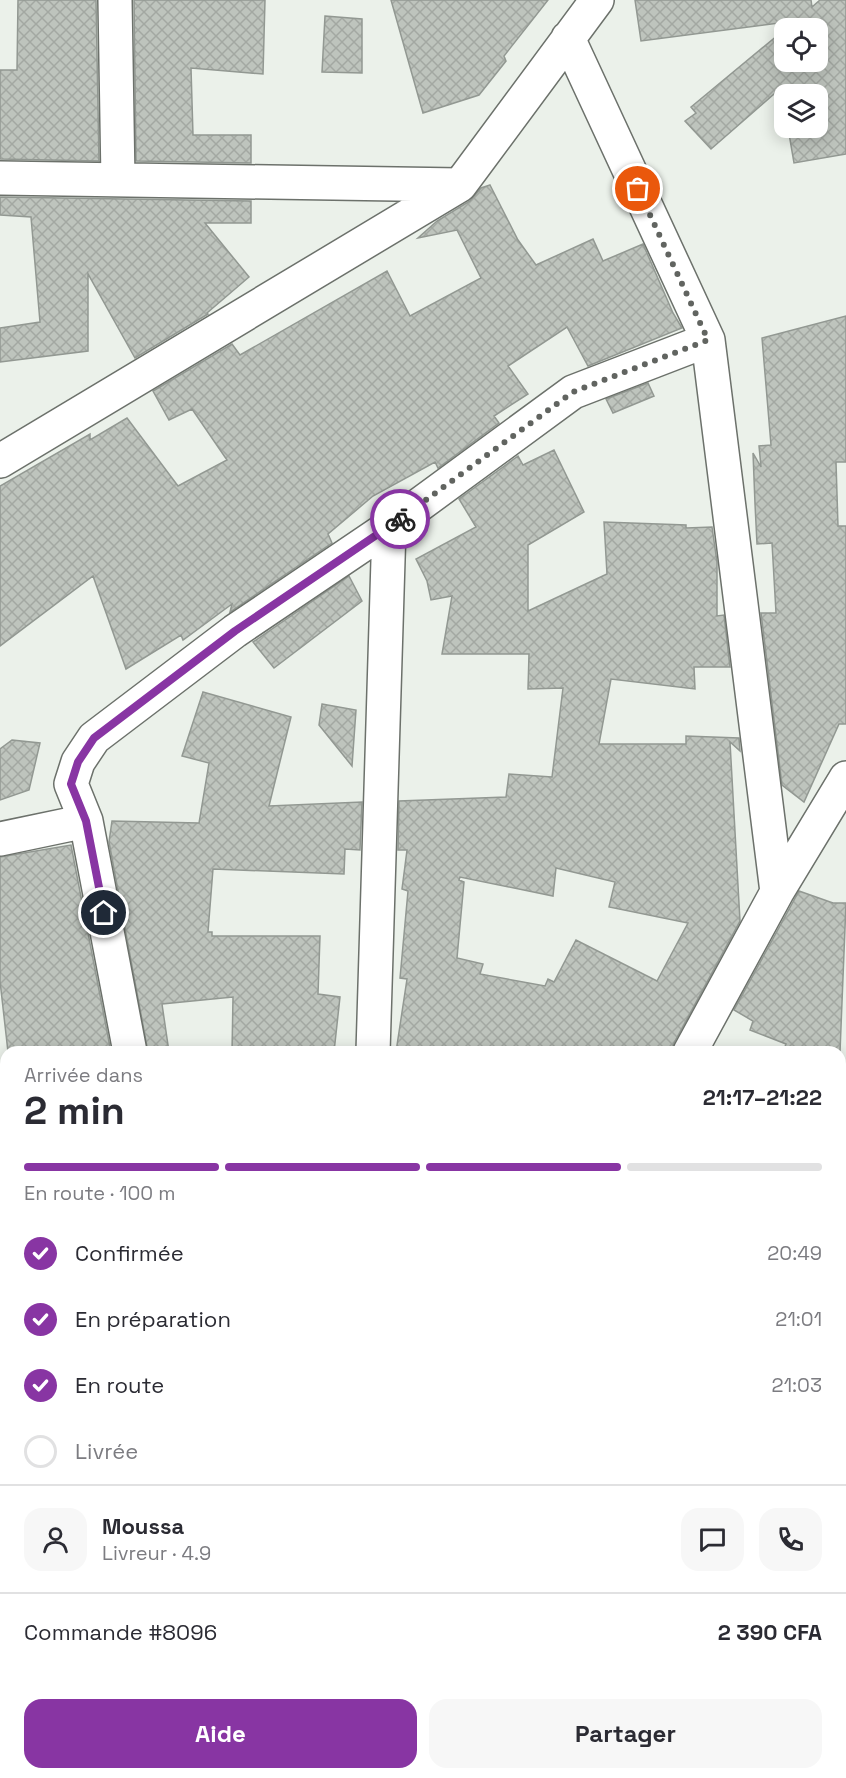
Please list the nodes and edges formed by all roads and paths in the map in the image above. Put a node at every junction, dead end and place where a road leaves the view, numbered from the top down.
1 (115, 0) edge
2 (597, 0) edge
3 (568, 38) junction
4 (0, 178) edge
5 (118, 180) junction
6 (460, 185) junction
7 (708, 340) junction
8 (0, 461) edge
9 (389, 527) junction
10 (846, 778) edge
11 (86, 821) junction
12 (0, 839) edge
13 (777, 892) junction
14 (129, 1046) edge
15 (373, 1046) edge
16 (693, 1046) edge

1 - 5 street
2 - 3 street
3 - 6 street
3 - 7 street
4 - 5 street
5 - 6 street
6 - 8 street
7 - 9 street
7 - 13 street
9 - 11 street
9 - 15 street
10 - 13 street
11 - 12 street
11 - 14 street
13 - 16 street

